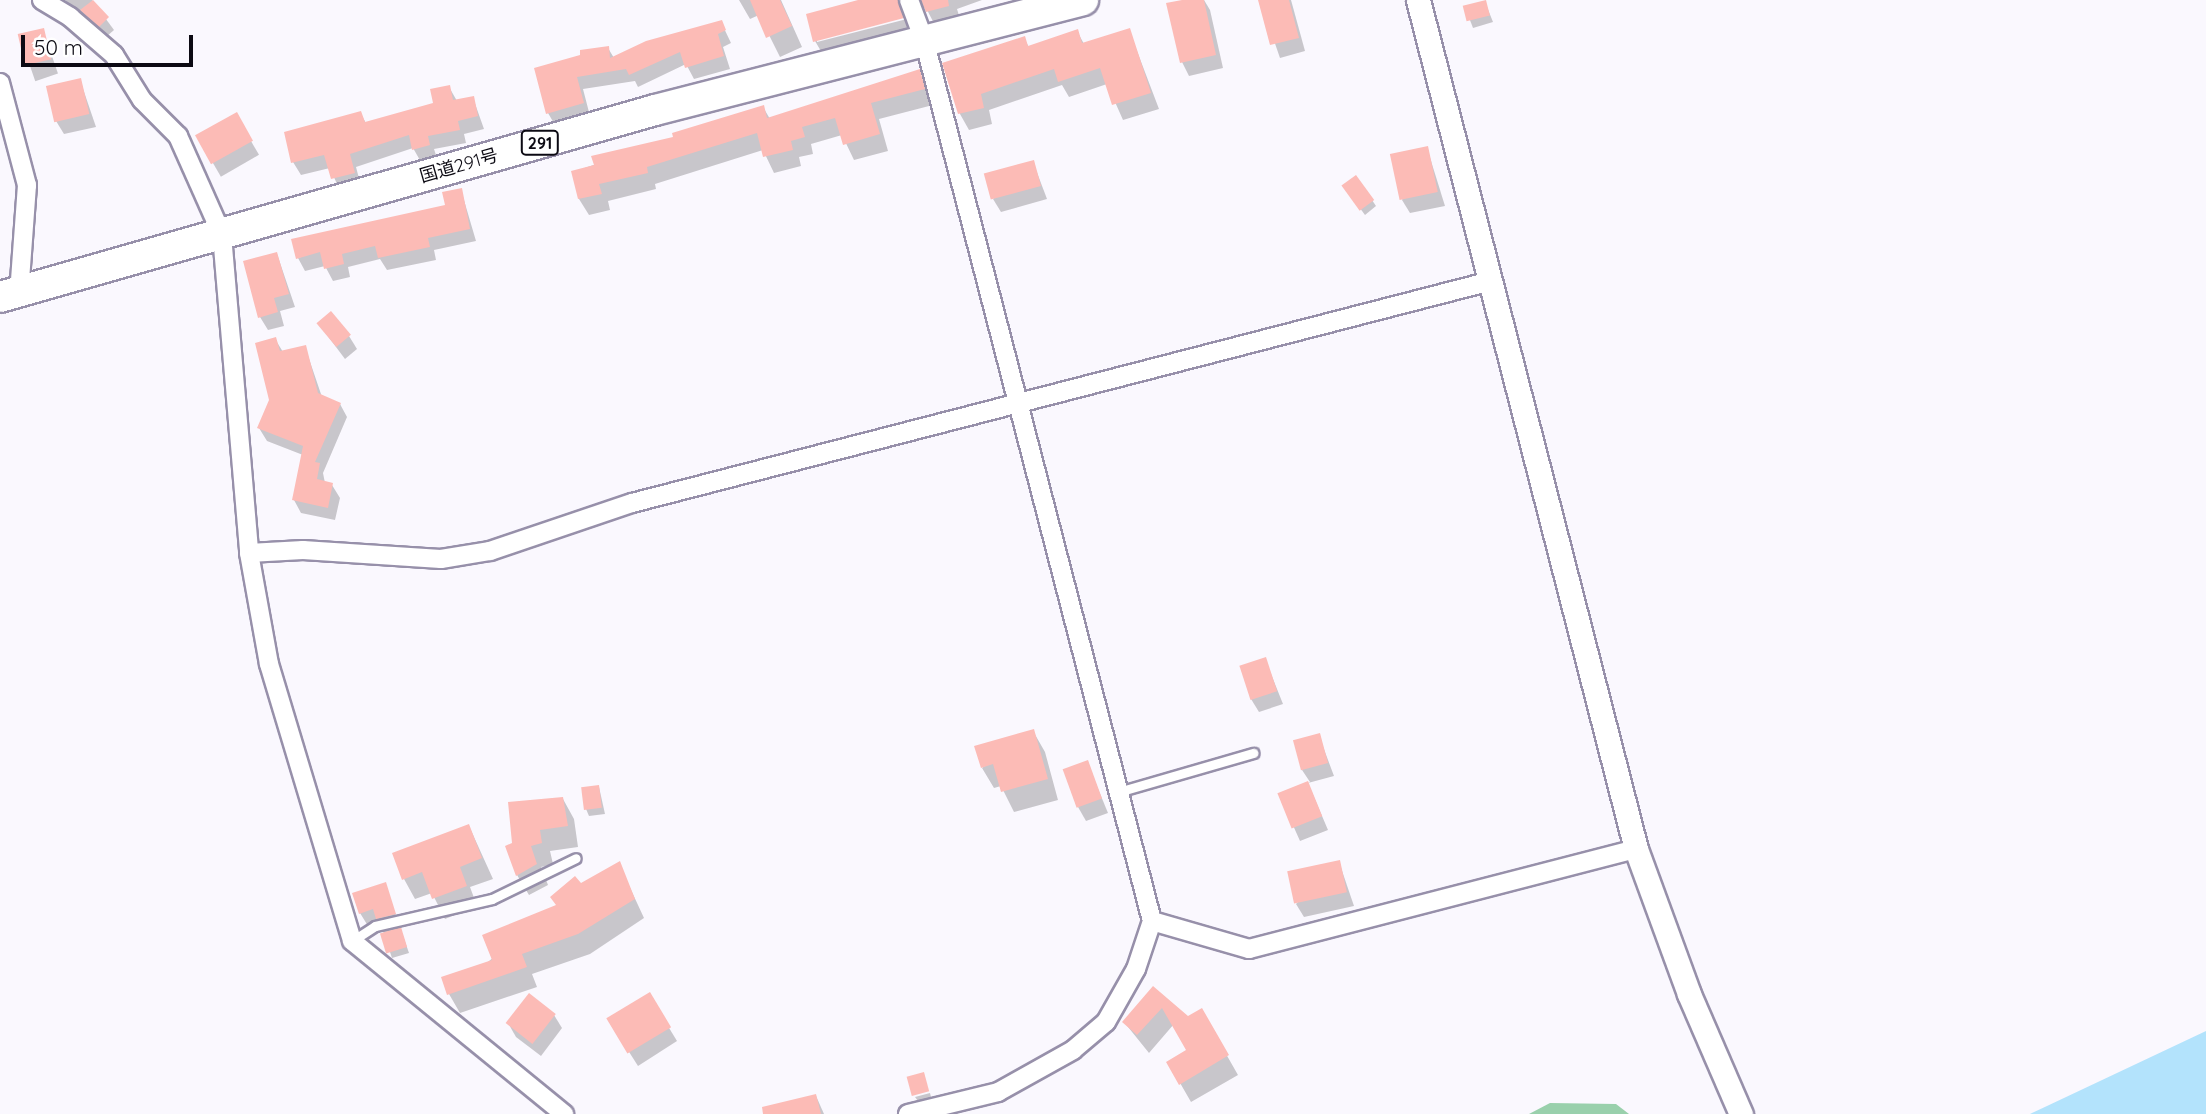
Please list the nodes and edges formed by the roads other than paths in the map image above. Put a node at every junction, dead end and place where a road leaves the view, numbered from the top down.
1 (42, 0) edge
2 (909, 0) edge
3 (1083, 0) edge
4 (1418, 0) edge
5 (925, 43) junction
6 (0, 83) edge
7 (222, 235) junction
8 (1491, 281) junction
9 (9, 296) edge
10 (1016, 406) junction
11 (249, 552) junction
12 (1254, 753) dead end
13 (1118, 792) junction
14 (1636, 849) junction
15 (576, 858) dead end
16 (1152, 921) junction
17 (352, 941) junction
18 (564, 1114) edge
19 (908, 1114) edge
20 (1741, 1114) edge

1 - 7 street
2 - 5 street
3 - 5 highway, 国道291号 / 291
4 - 8 street
5 - 7 highway, 国道291号 / 291
5 - 10 street
6 - 9 street
7 - 9 highway, 国道291号 / 291
7 - 11 street
8 - 10 street
8 - 14 street
10 - 11 street
10 - 13 street
11 - 17 street
12 - 13 lane
13 - 16 street
14 - 16 street
14 - 20 street
15 - 17 lane
16 - 19 street
17 - 18 street

